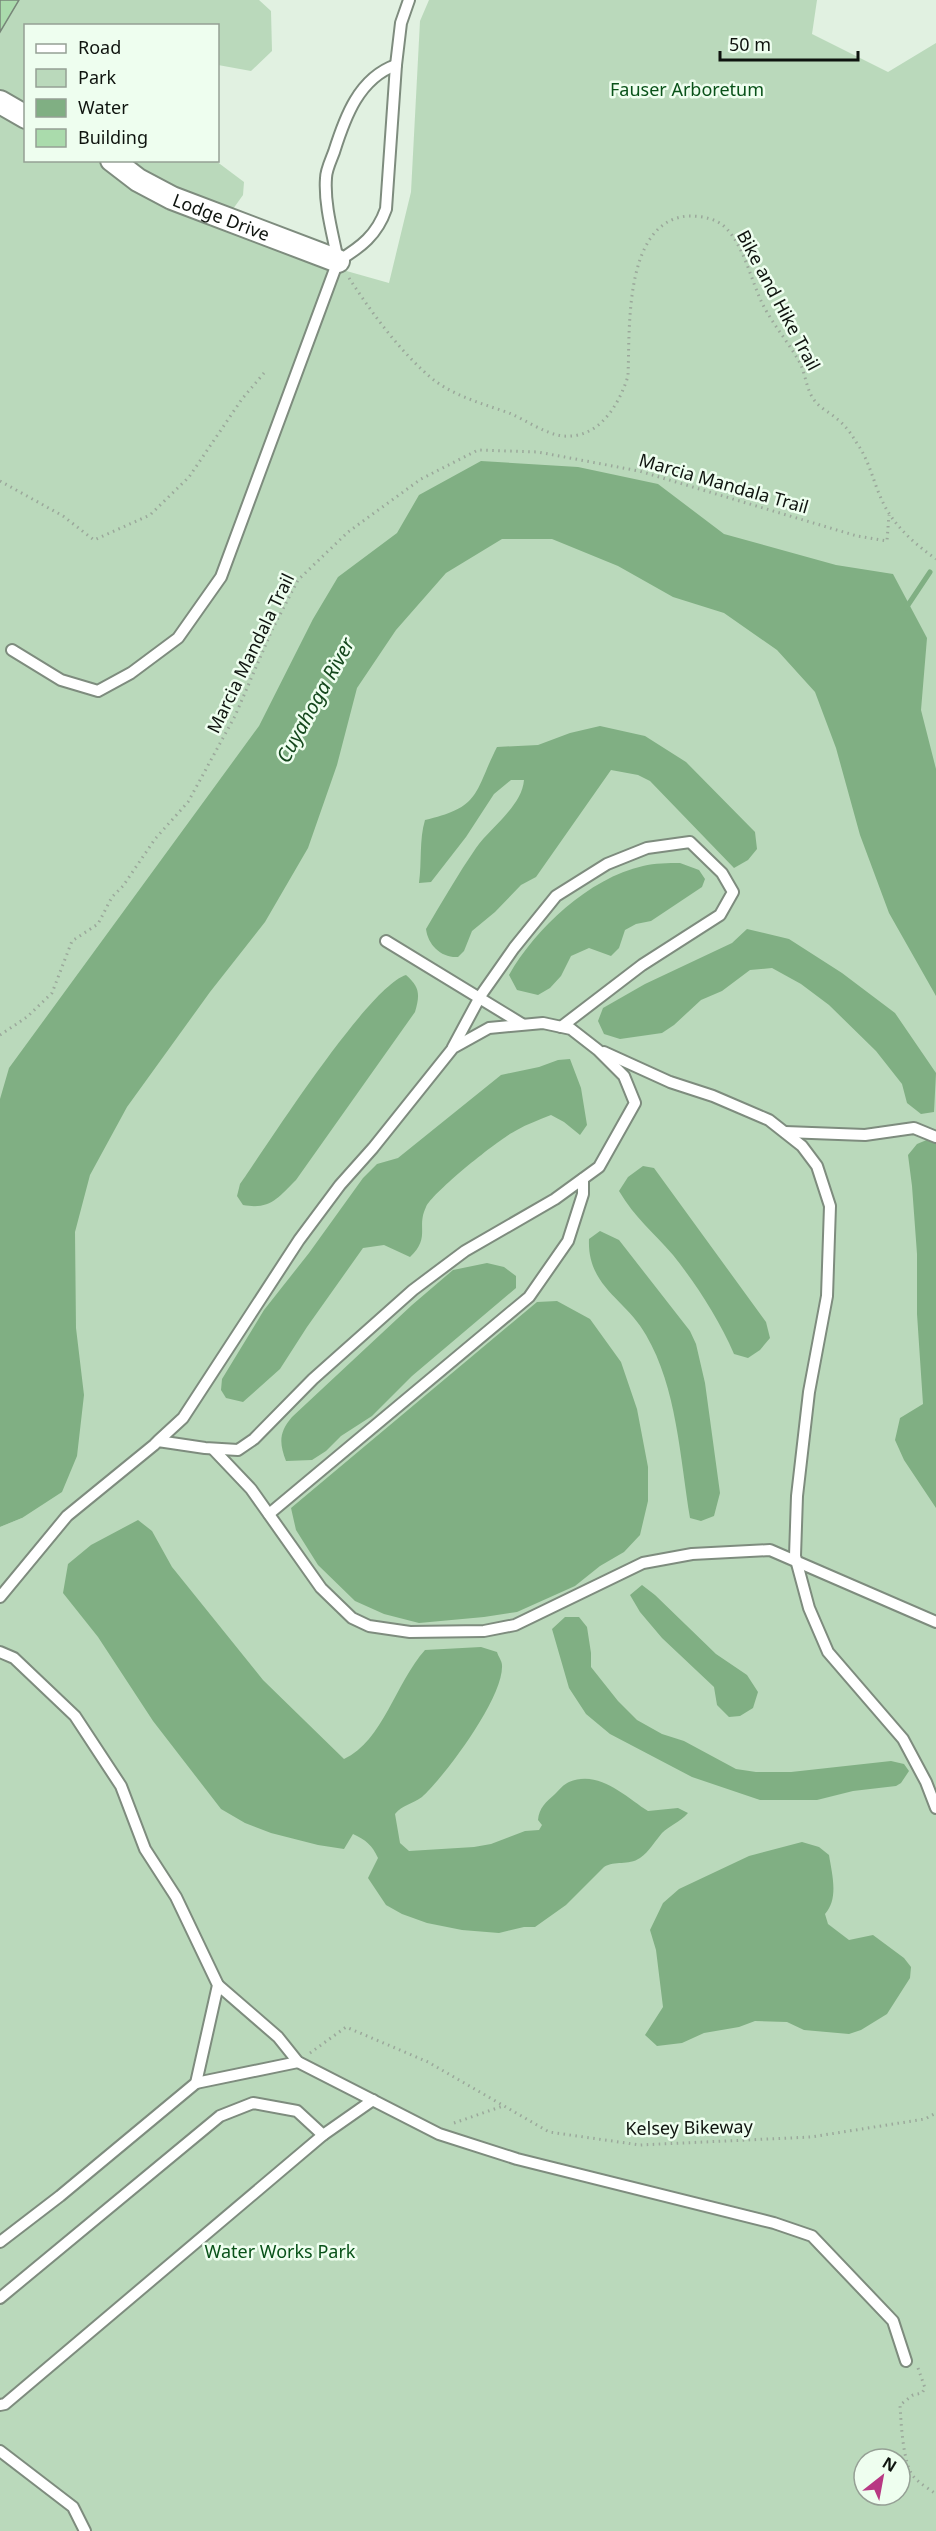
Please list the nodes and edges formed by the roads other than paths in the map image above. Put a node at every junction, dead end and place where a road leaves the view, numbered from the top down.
1 (409, 0) edge
2 (396, 65) junction
3 (0, 102) edge
4 (24, 116) edge
5 (115, 162) edge
6 (338, 261) junction
7 (12, 650) dead end
8 (386, 941) dead end
9 (480, 998) junction
10 (522, 1024) junction
11 (561, 1027) junction
12 (453, 1048) junction
13 (598, 1050) junction
14 (785, 1132) junction
15 (936, 1137) edge
16 (583, 1179) junction
17 (158, 1441) junction
18 (213, 1449) junction
19 (268, 1514) junction
20 (797, 1562) junction
21 (0, 1597) edge
22 (936, 1622) edge
23 (0, 1652) edge
24 (936, 1808) edge
25 (218, 1985) junction
26 (298, 2062) junction
27 (196, 2083) junction
28 (373, 2100) junction
29 (323, 2135) junction
30 (0, 2242) edge
31 (0, 2298) edge
32 (910, 2359) road end
33 (0, 2406) edge
34 (0, 2451) edge
35 (85, 2531) edge

1 - 2 lane
2 - 6 lane
2 - 6 lane
3 - 4 street
5 - 6 street, Lodge Drive
6 - 7 lane
8 - 9 lane
9 - 10 lane
9 - 11 lane
9 - 12 lane
10 - 11 lane
10 - 12 lane
11 - 13 lane
12 - 17 lane
13 - 14 lane
13 - 16 lane
14 - 15 lane
14 - 20 lane
16 - 18 lane
16 - 19 lane
17 - 18 lane
17 - 21 lane
18 - 19 lane
19 - 20 lane
20 - 22 lane
20 - 24 lane
23 - 25 lane
25 - 26 lane
25 - 27 lane
26 - 27 lane
26 - 28 lane
27 - 30 lane
28 - 29 lane
28 - 32 lane
29 - 31 lane
29 - 33 lane
34 - 35 lane

